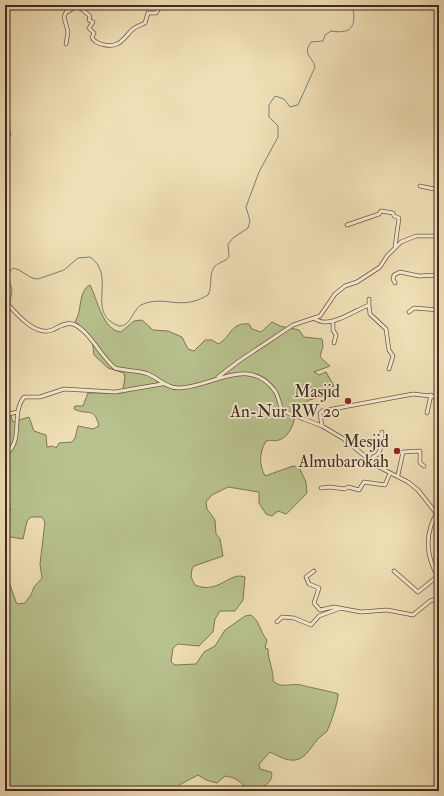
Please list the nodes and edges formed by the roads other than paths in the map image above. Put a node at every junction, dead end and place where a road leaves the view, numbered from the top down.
1 (68, 5) edge
2 (161, 5) edge
3 (67, 12) junction
4 (66, 44) dead end
5 (5, 119) edge
6 (5, 146) edge
7 (420, 186) dead end
8 (439, 190) edge
9 (347, 225) dead end
10 (439, 236) edge
11 (395, 247) junction
12 (439, 275) edge
13 (395, 284) dead end
14 (369, 299) dead end
15 (6, 302) edge
16 (369, 305) junction
17 (439, 310) edge
18 (409, 312) dead end
19 (315, 319) junction
20 (333, 321) junction
21 (334, 343) dead end
22 (389, 369) dead end
23 (217, 378) junction
24 (164, 383) junction
25 (432, 395) junction
26 (439, 397) edge
27 (17, 412) junction
28 (427, 413) dead end
29 (5, 415) edge
30 (322, 426) junction
31 (382, 432) dead end
32 (5, 455) edge
33 (371, 461) junction
34 (424, 466) dead end
35 (390, 474) junction
36 (398, 475) junction
37 (321, 488) dead end
38 (439, 509) edge
39 (436, 513) junction
40 (314, 571) dead end
41 (394, 571) dead end
42 (438, 577) edge
43 (439, 598) edge
44 (340, 608) junction
45 (277, 622) dead end

1 - 3 street
2 - 3 street
3 - 4 street
5 - 6 street
7 - 8 street
9 - 11 street
10 - 11 street
11 - 19 street
12 - 13 street
14 - 16 street
15 - 24 street
16 - 20 street
16 - 22 street
17 - 18 street
19 - 20 street
19 - 23 street
20 - 21 street
23 - 24 street
23 - 30 street
24 - 27 street
25 - 26 street
25 - 28 street
25 - 30 street
27 - 29 street
27 - 32 street
30 - 33 street
31 - 33 street
33 - 35 street
34 - 36 street
35 - 36 street
35 - 37 street
36 - 39 street
38 - 39 street
39 - 42 street
40 - 44 street
41 - 42 street
43 - 44 street
44 - 45 street

